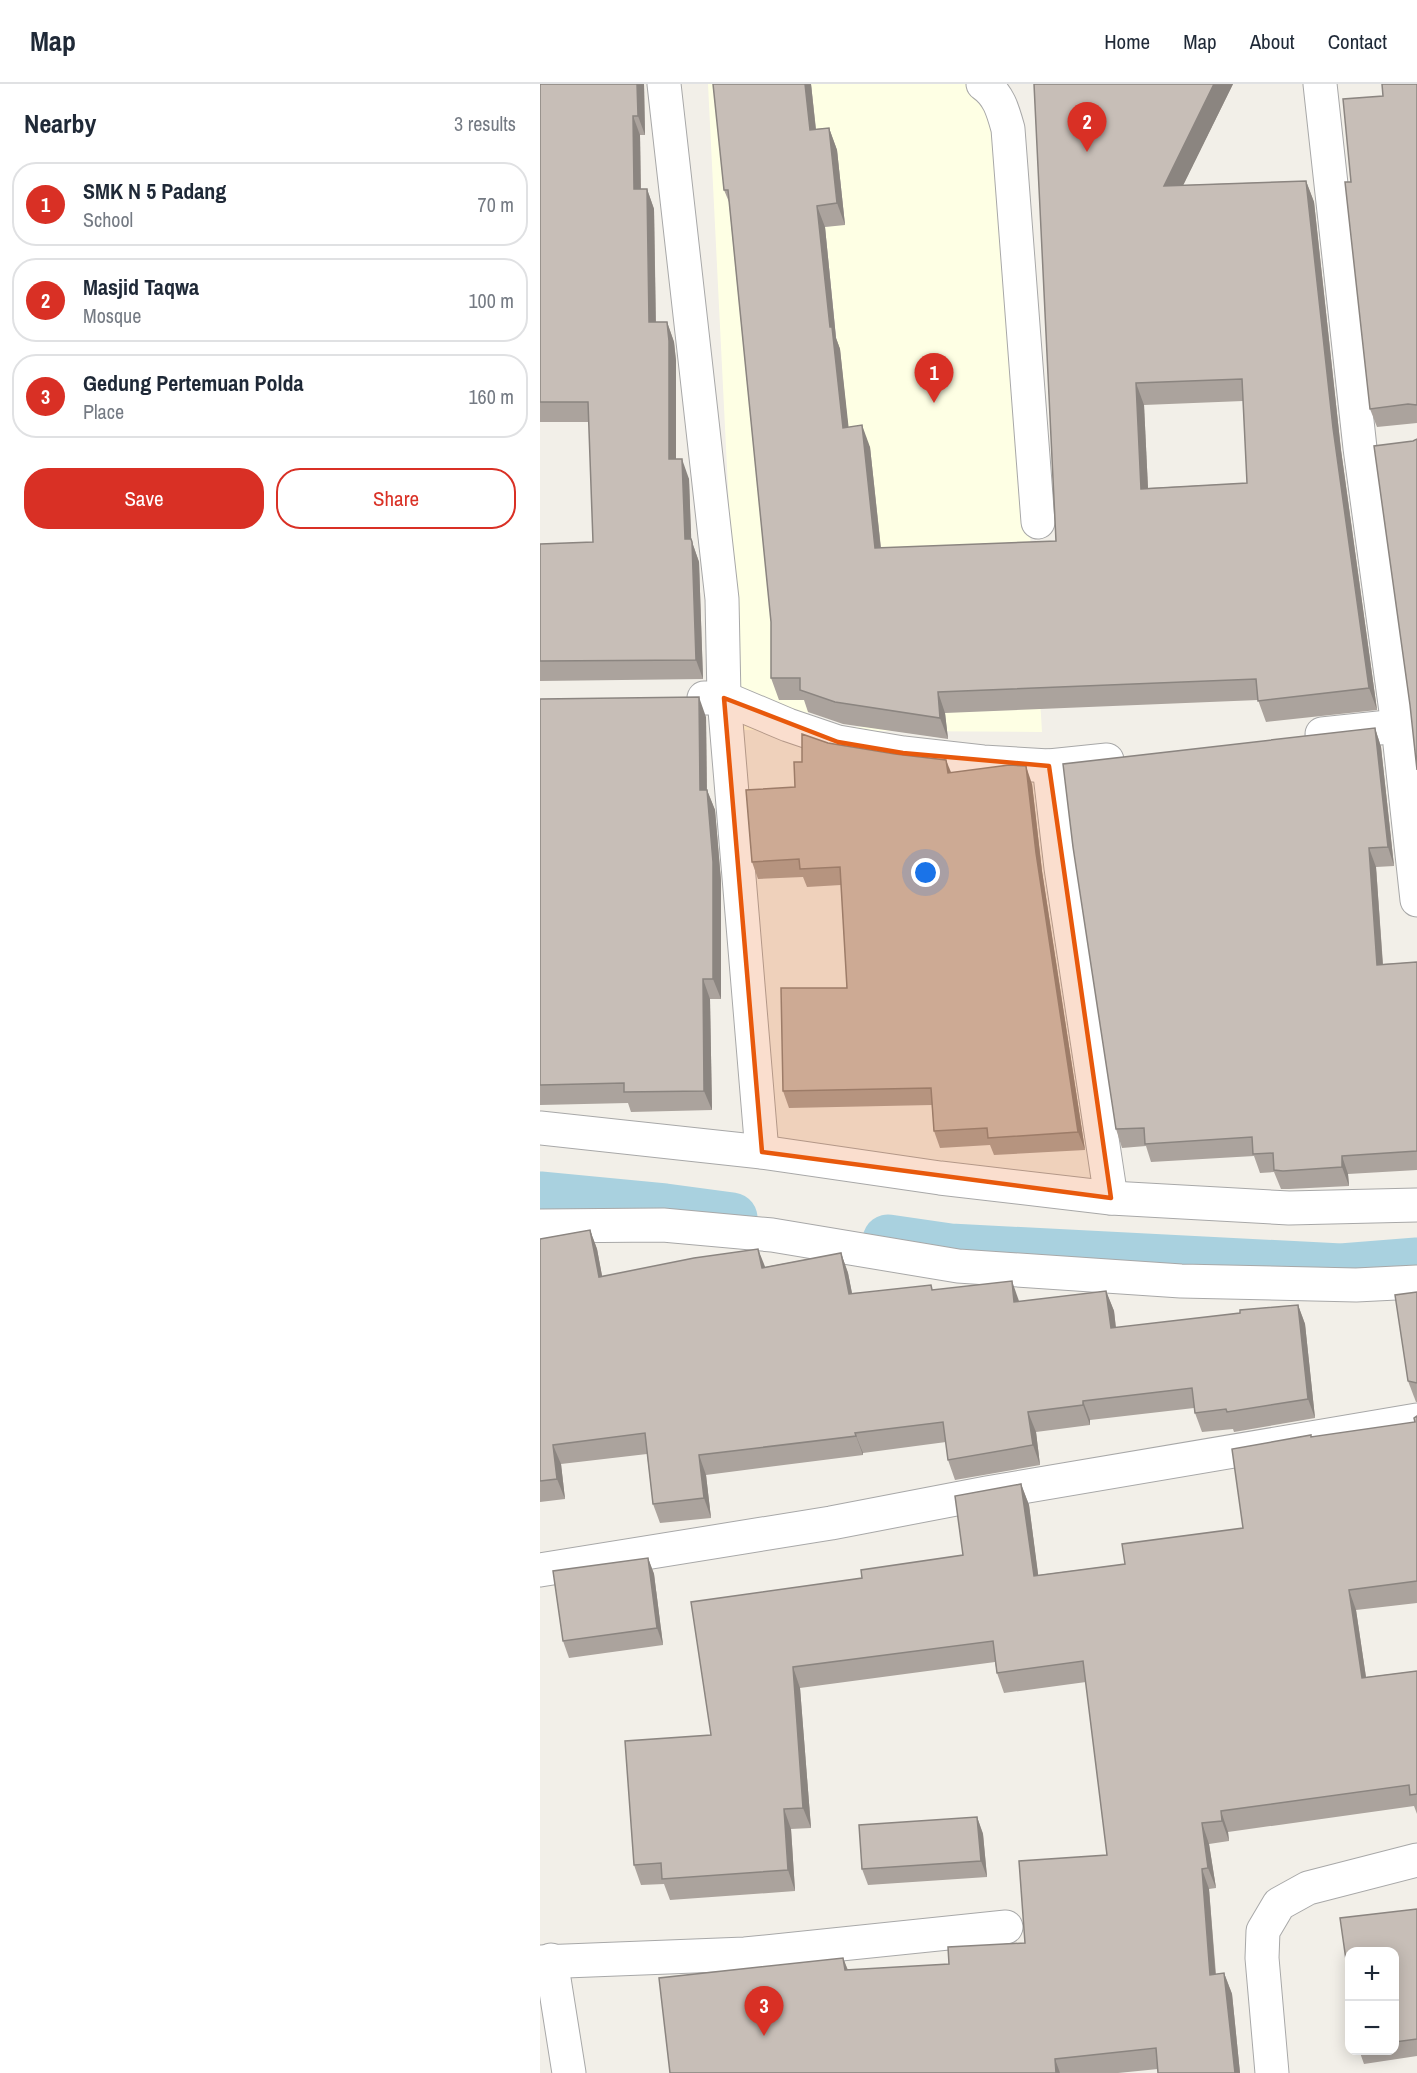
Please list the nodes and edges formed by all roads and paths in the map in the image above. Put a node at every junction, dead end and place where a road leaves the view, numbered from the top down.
1 (664, 84) edge
2 (983, 84) edge
3 (1320, 84) edge
4 (1394, 444) edge
5 (1360, 448) junction
6 (1038, 522) dead end
7 (678, 698) edge
8 (724, 698) junction
9 (1398, 726) junction
10 (1294, 738) edge
11 (1131, 757) edge
12 (1049, 766) junction
13 (1417, 900) edge
14 (540, 1128) edge
15 (762, 1152) junction
16 (1111, 1198) junction
17 (1417, 1205) edge
18 (540, 1226) edge
19 (1417, 1282) edge
20 (1417, 1420) edge
21 (540, 1570) edge
22 (1417, 1860) edge
23 (1006, 1928) dead end
24 (545, 1961) edge
25 (569, 2073) edge
26 (1272, 2073) edge

1 - 8 street
2 - 6 street
3 - 5 street
4 - 5 street
5 - 9 street
7 - 8 street
8 - 12 street
8 - 15 street
9 - 10 street
9 - 13 street
11 - 12 street
12 - 16 street
14 - 15 street
15 - 16 street
16 - 17 street
18 - 19 street
20 - 21 street
22 - 26 street
23 - 24 street
24 - 25 street

